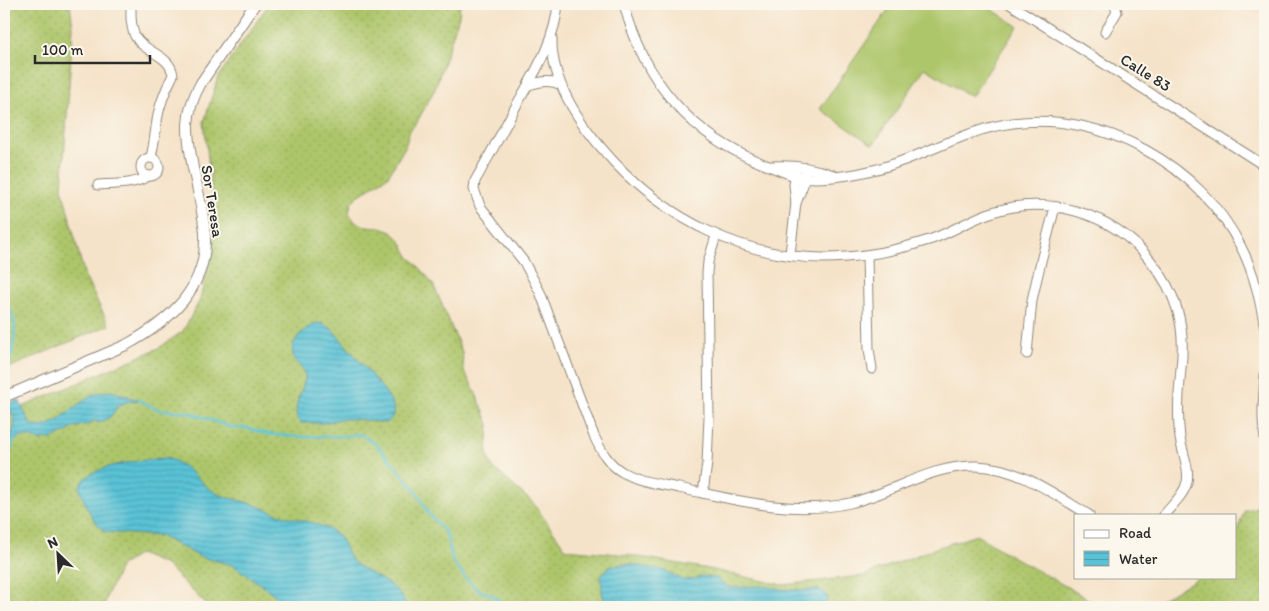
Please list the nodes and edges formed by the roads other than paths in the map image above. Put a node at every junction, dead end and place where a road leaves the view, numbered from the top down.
1 (131, 4) edge
2 (255, 4) edge
3 (558, 4) edge
4 (624, 4) edge
5 (1010, 4) edge
6 (1112, 4) edge
7 (1105, 32) dead end
8 (552, 36) junction
9 (528, 85) junction
10 (562, 85) junction
11 (152, 157) junction
12 (1265, 166) edge
13 (801, 172) junction
14 (148, 176) junction
15 (98, 185) dead end
16 (1055, 207) junction
17 (716, 236) junction
18 (790, 254) junction
19 (867, 255) junction
20 (1265, 328) edge
21 (1027, 354) dead end
22 (872, 369) dead end
23 (1265, 375) edge
24 (4, 397) edge
25 (1265, 438) edge
26 (703, 493) junction
27 (1087, 514) edge
28 (1165, 514) edge

1 - 11 street
2 - 24 street, Sor Teresa
3 - 8 street
4 - 13 street
5 - 12 street, Calle 83
6 - 7 street
8 - 9 street
8 - 10 street
9 - 10 street
9 - 26 street
10 - 17 street
11 - 14 street
11 - 14 street
13 - 18 street
13 - 20 street
14 - 15 street
16 - 19 street
16 - 21 street
16 - 28 street
17 - 18 street
17 - 26 street
18 - 19 street
19 - 22 street
23 - 25 street
26 - 27 street

